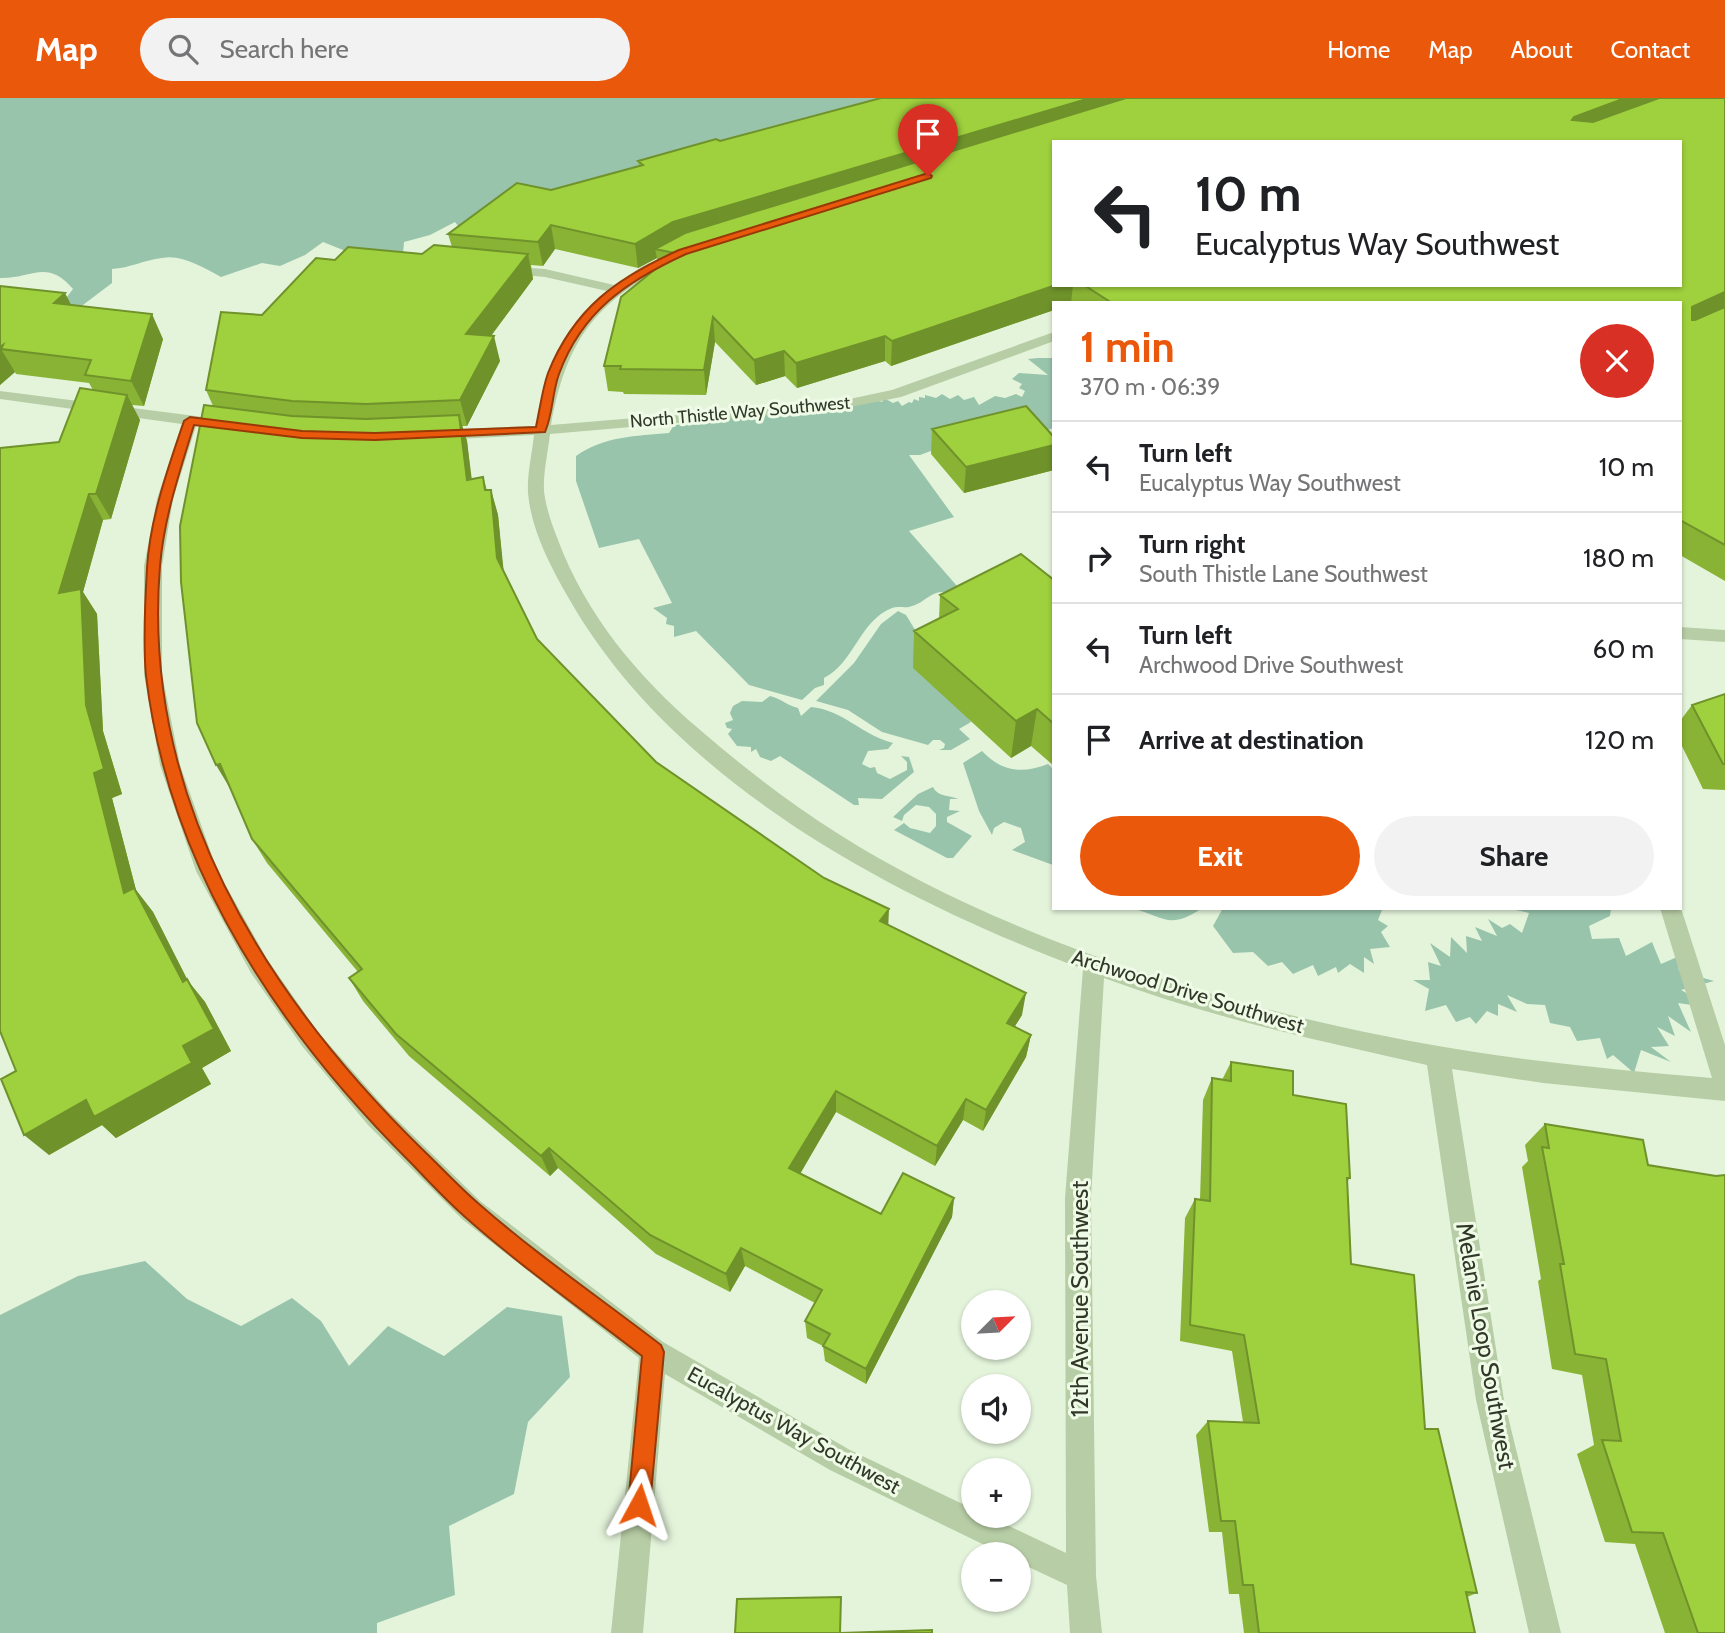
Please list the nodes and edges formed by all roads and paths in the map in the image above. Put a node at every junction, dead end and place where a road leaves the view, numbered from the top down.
1 (695, 248) edge
2 (492, 267) edge
3 (615, 289) junction
4 (1052, 337) edge
5 (0, 394) edge
6 (190, 421) junction
7 (215, 424) edge
8 (541, 430) junction
9 (417, 436) edge
10 (1682, 633) edge
11 (1725, 636) edge
12 (1672, 910) edge
13 (1094, 966) junction
14 (1438, 1057) junction
15 (1725, 1083) edge
16 (1725, 1090) edge
17 (653, 1352) junction
18 (1081, 1576) junction
19 (627, 1633) edge
20 (1086, 1633) edge
21 (1545, 1633) edge

1 - 3 street, Archwood Drive Southwest
2 - 3 street
3 - 8 street, Archwood Drive Southwest
4 - 8 street, North Thistle Way Southwest
5 - 6 street
6 - 7 street
6 - 17 street, Eucalyptus Way Southwest
8 - 9 street, North Thistle Way Southwest
8 - 13 street, Archwood Drive Southwest
10 - 11 street
12 - 15 street
13 - 14 street, Archwood Drive Southwest
13 - 18 street, 12th Avenue Southwest
14 - 16 street, Archwood Drive Southwest
14 - 21 street, Melanie Loop Southwest
17 - 18 street, Eucalyptus Way Southwest
17 - 19 street
18 - 20 street, 12th Avenue Southwest

